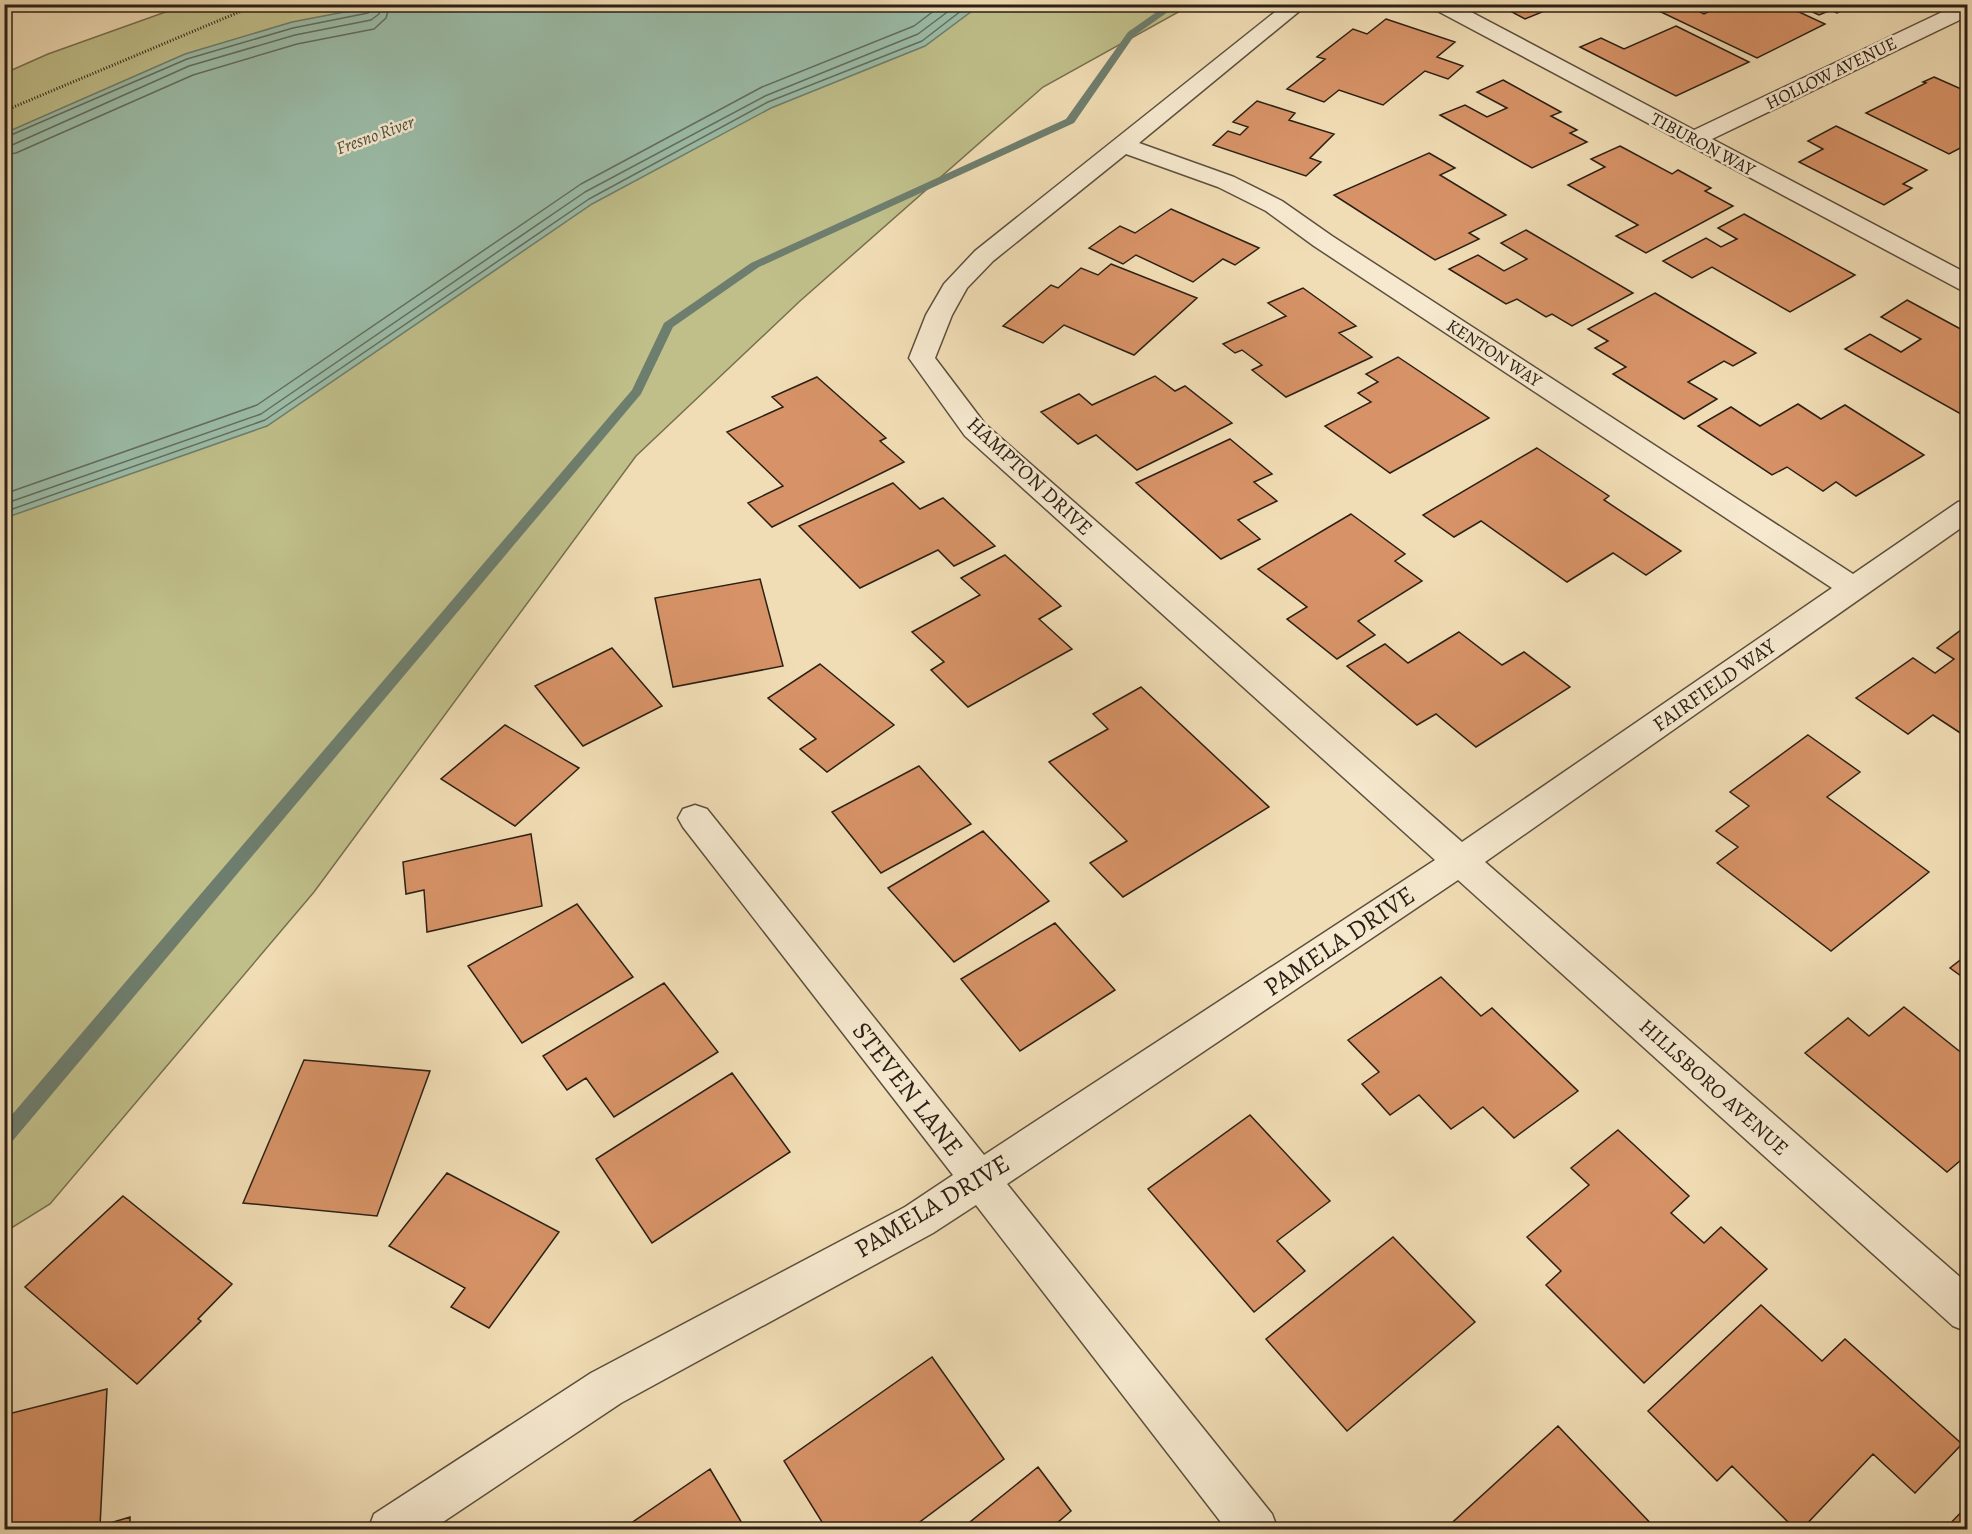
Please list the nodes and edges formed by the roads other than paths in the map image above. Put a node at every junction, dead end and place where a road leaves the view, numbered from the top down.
1 (1298, 4) edge
2 (1439, 4) edge
3 (1968, 8) edge
4 (1694, 139) junction
5 (1122, 145) junction
6 (1968, 284) edge
7 (1968, 509) edge
8 (1853, 588) junction
9 (695, 818) dead end
10 (1460, 861) junction
11 (979, 1180) junction
12 (1968, 1312) edge
13 (390, 1530) edge
14 (1256, 1530) edge

1 - 5 street, HAMPTON DRIVE
2 - 4 street, TIBURON WAY
3 - 4 street, HOLLOW AVENUE
4 - 6 street, TIBURON WAY
5 - 8 street, KENTON WAY
5 - 10 street, HAMPTON DRIVE
7 - 8 street, FAIRFIELD WAY
8 - 10 street, FAIRFIELD WAY
9 - 11 street, STEVEN LANE
10 - 11 street, PAMELA DRIVE
10 - 12 street, HILLSBORO AVENUE
11 - 13 street, PAMELA DRIVE
11 - 14 street, STEVEN LANE

